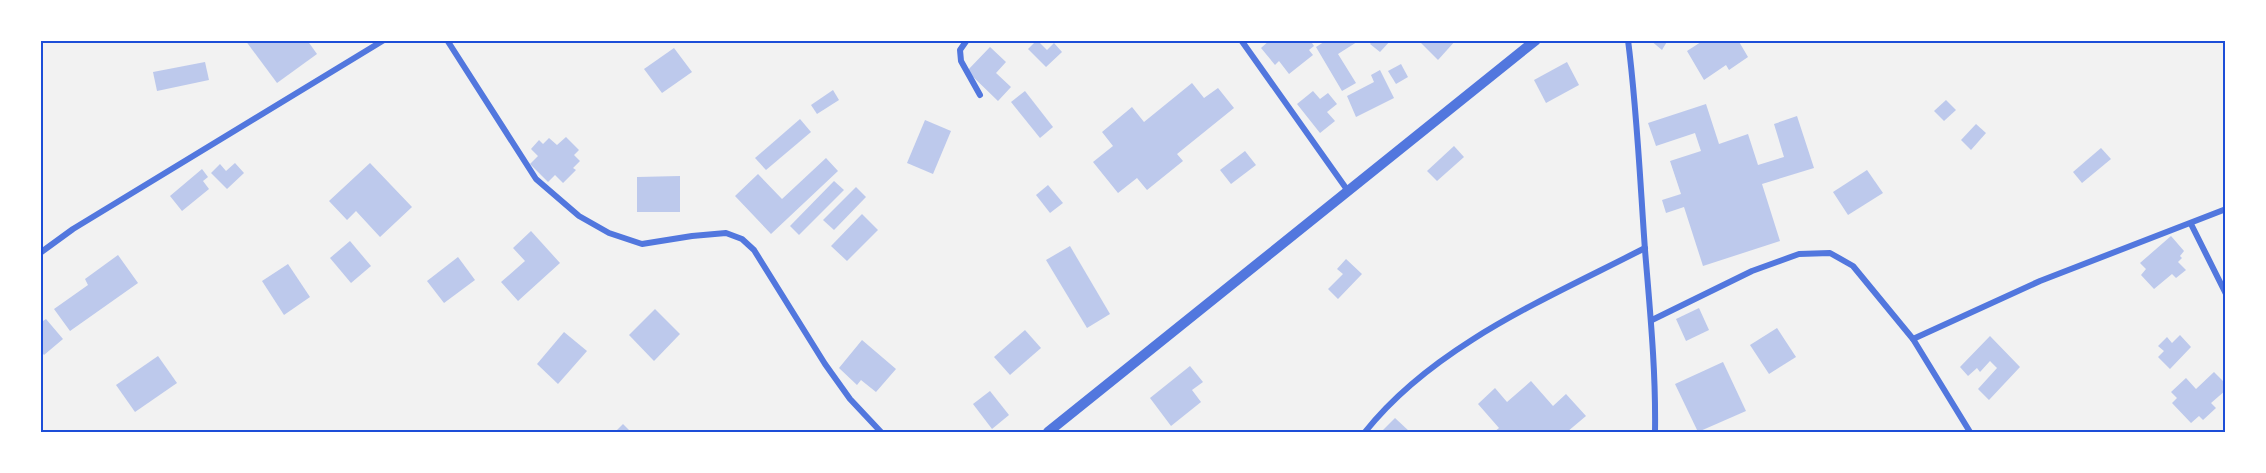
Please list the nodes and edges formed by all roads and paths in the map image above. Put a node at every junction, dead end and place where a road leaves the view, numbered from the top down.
1 (384, 40) edge
2 (447, 40) edge
3 (967, 40) edge
4 (1241, 40) edge
5 (1536, 40) edge
6 (1628, 40) edge
7 (980, 95) dead end
8 (1348, 191) junction
9 (2226, 209) edge
10 (2191, 224) junction
11 (1645, 248) junction
12 (40, 253) edge
13 (2226, 294) edge
14 (1652, 320) junction
15 (1913, 339) junction
16 (881, 432) edge
17 (1048, 432) edge
18 (1365, 432) edge
19 (1655, 432) edge
20 (1970, 432) edge

1 - 12 street
2 - 16 street
3 - 7 street
4 - 8 street
5 - 8 street
6 - 11 street
8 - 17 street
9 - 10 street
10 - 13 street
10 - 15 street
11 - 14 street
11 - 18 street
14 - 15 street
14 - 19 street
15 - 20 street

